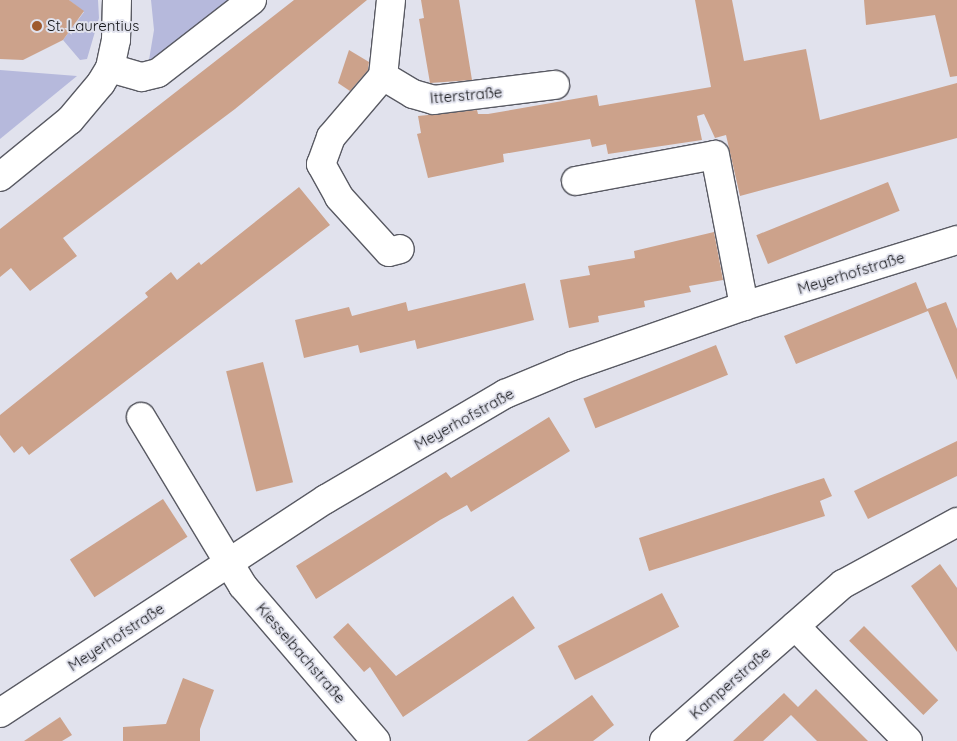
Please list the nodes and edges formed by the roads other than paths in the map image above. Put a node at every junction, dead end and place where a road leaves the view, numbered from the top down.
1 (117, 0) edge
2 (252, 0) edge
3 (391, 0) edge
4 (110, 68) junction
5 (383, 76) junction
6 (555, 84) dead end
7 (0, 177) edge
8 (576, 181) dead end
9 (957, 240) edge
10 (400, 249) dead end
11 (744, 306) junction
12 (141, 417) dead end
13 (957, 522) edge
14 (232, 561) junction
15 (795, 626) junction
16 (0, 713) edge
17 (376, 741) edge
18 (664, 741) edge
19 (908, 741) edge

1 - 4 street
2 - 4 street
3 - 5 street
4 - 7 street
5 - 6 street, Itterstraße
5 - 10 street
8 - 11 street
9 - 11 street, Meyerhofstraße
11 - 14 street, Meyerhofstraße
12 - 14 street
13 - 15 street, Kamperstraße
14 - 16 street, Meyerhofstraße
14 - 17 street, Kiesselbachstraße
15 - 18 street, Kamperstraße
15 - 19 street

